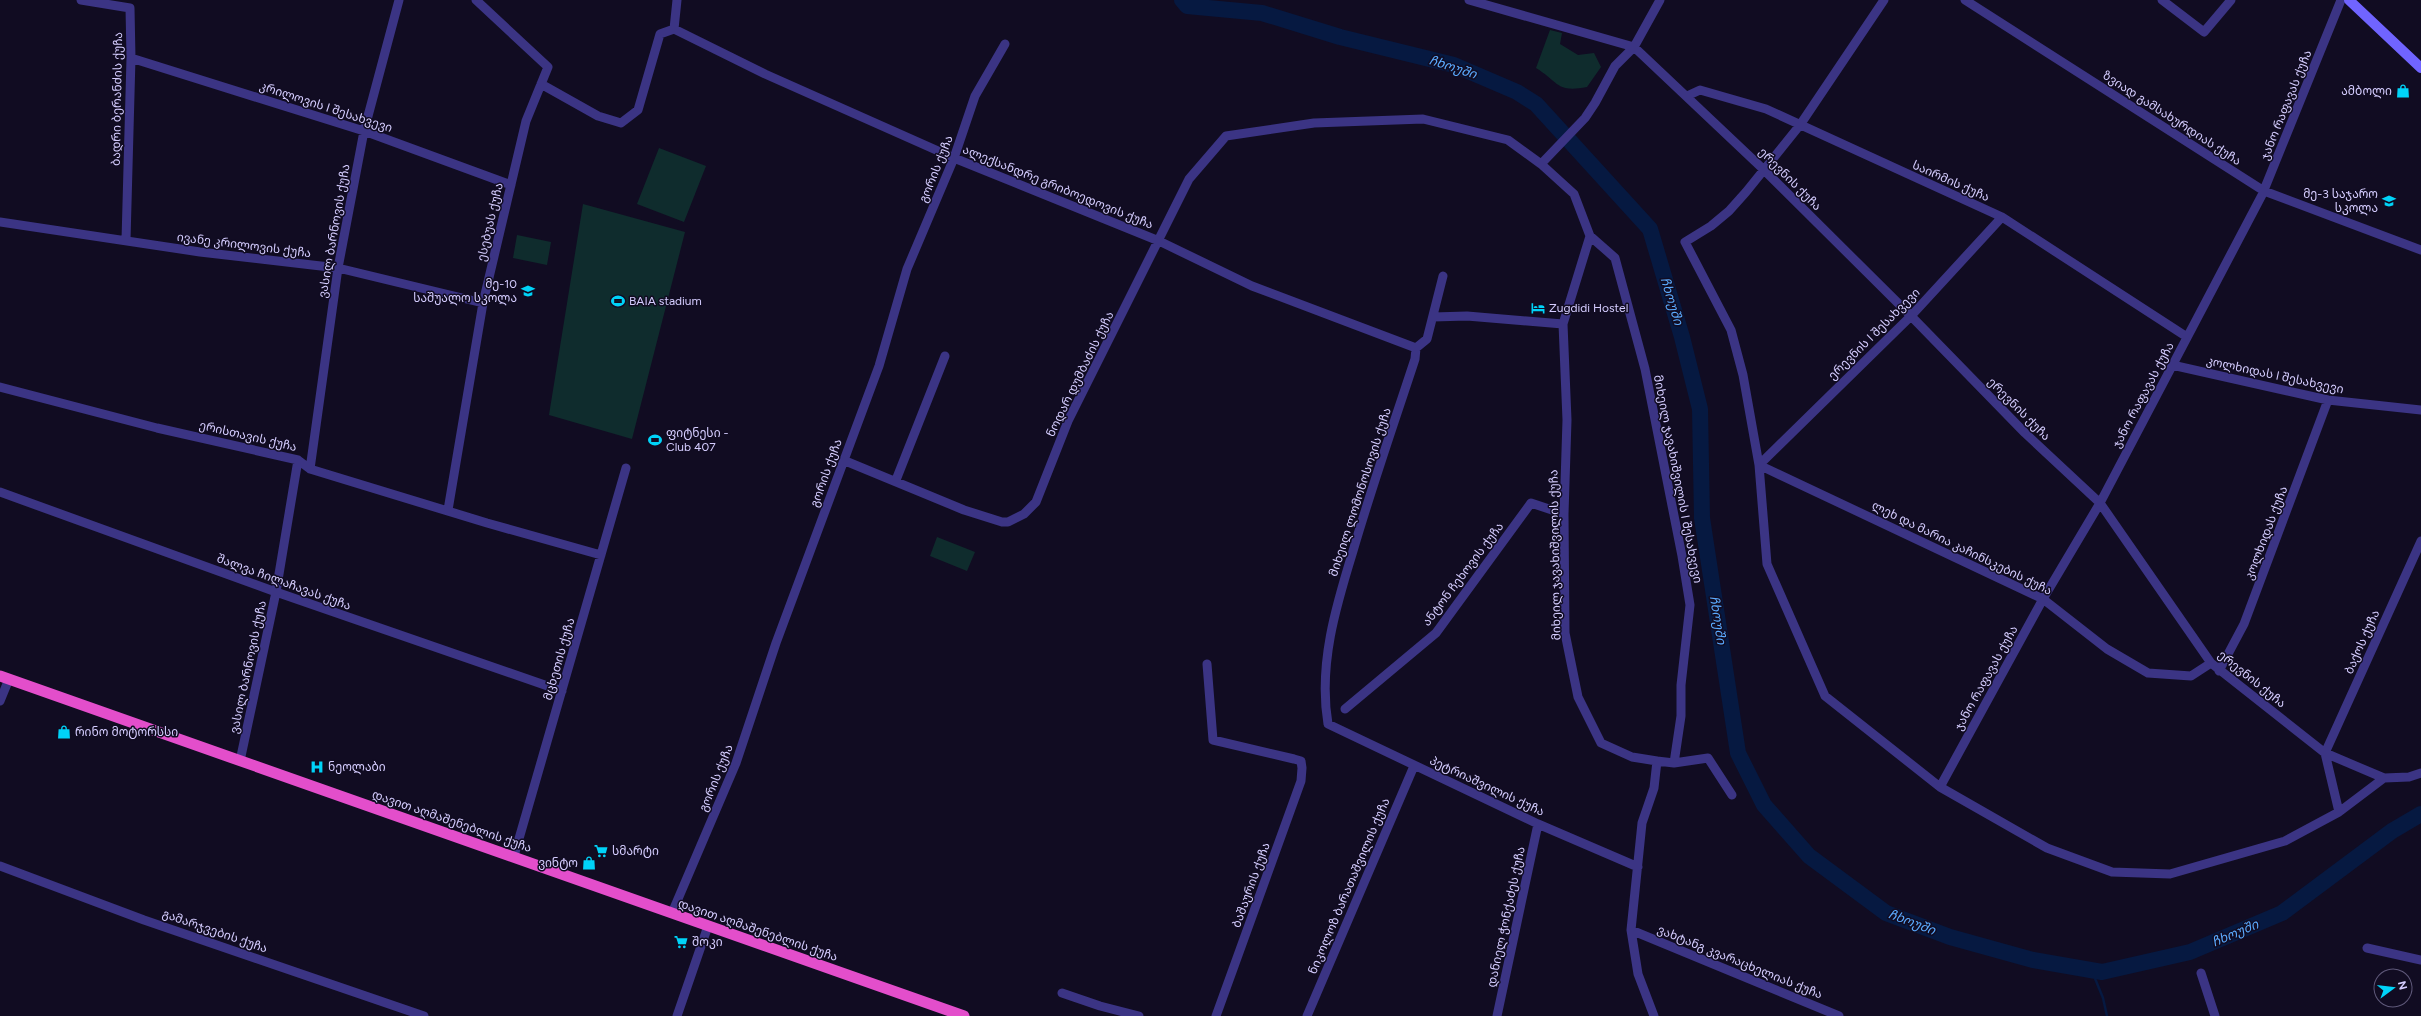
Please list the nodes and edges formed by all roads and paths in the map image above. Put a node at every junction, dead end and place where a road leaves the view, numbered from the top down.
1 (81, 0) edge
2 (399, 0) edge
3 (476, 0) edge
4 (677, 0) edge
5 (1469, 0) edge
6 (1660, 0) edge
7 (1884, 0) edge
8 (1965, 0) edge
9 (2162, 0) edge
10 (2231, 0) edge
11 (2341, 0) edge
12 (2349, 0) edge
13 (674, 29) junction
14 (1005, 44) dead end
15 (1634, 47) junction
16 (131, 58) junction
17 (2421, 68) edge
18 (541, 84) junction
19 (1686, 96) junction
20 (1800, 125) junction
21 (364, 131) junction
22 (954, 158) junction
23 (1541, 164) junction
24 (1762, 168) junction
25 (511, 186) junction
26 (2264, 191) junction
27 (2002, 217) junction
28 (0, 222) edge
29 (1590, 236) junction
30 (126, 240) junction
31 (1159, 241) junction
32 (2421, 250) edge
33 (338, 268) junction
34 (1443, 276) dead end
35 (483, 303) junction
36 (1911, 316) junction
37 (1433, 317) junction
38 (1563, 324) junction
39 (2188, 337) junction
40 (1416, 348) junction
41 (944, 356) dead end
42 (2172, 365) junction
43 (0, 387) edge
44 (2328, 400) junction
45 (2421, 410) edge
46 (298, 460) junction
47 (843, 460) junction
48 (1759, 465) junction
49 (626, 468) dead end
50 (310, 469) junction
51 (896, 480) junction
52 (0, 492) edge
53 (2100, 504) junction
54 (448, 510) junction
55 (1564, 514) junction
56 (2421, 541) edge
57 (601, 555) junction
58 (276, 592) junction
59 (2043, 599) junction
60 (2211, 663) junction
61 (1206, 664) dead end
62 (2219, 671) junction
63 (5, 678) edge
64 (562, 691) junction
65 (0, 701) edge
66 (1346, 710) dead end
67 (1328, 724) joint
68 (2325, 752) junction
69 (240, 761) junction
70 (1657, 761) junction
71 (1674, 763) junction
72 (1414, 766) junction
73 (2421, 774) edge
74 (2384, 778) junction
75 (1940, 787) junction
76 (1732, 795) dead end
77 (2339, 812) junction
78 (1538, 824) junction
79 (514, 856) junction
80 (0, 866) edge
81 (1638, 867) junction
82 (672, 913) junction
83 (708, 926) junction
84 (1632, 930) junction
85 (2367, 948) dead end
86 (2421, 960) edge
87 (2201, 973) dead end
88 (1062, 993) dead end
89 (424, 1016) edge
90 (677, 1016) edge
91 (964, 1016) edge
92 (1139, 1016) edge
93 (1216, 1016) edge
94 (1307, 1016) edge
95 (1497, 1016) edge
96 (1654, 1016) edge
97 (1839, 1016) edge
98 (2215, 1016) edge

1 - 16 street, ბადრი ბერანძის ქუჩა
2 - 21 street, ვასილ ბარნოვის ქუჩა
3 - 18 street, ესებუას ქუჩა
4 - 13 street
5 - 15 street
6 - 15 street
7 - 20 street
8 - 26 street, ზვიად გამსახურდიას ქუჩა
9 - 10 street
11 - 26 street, ჯანო რაფავას ქუჩა
12 - 17 main road
13 - 18 street
13 - 22 street, ალექსანდრე გრიბოედოვის ქუჩა
14 - 22 street, გორის ქუჩა
15 - 19 street, ერევნის ქუჩა
15 - 23 street
16 - 21 street, კრილოვის I შესახვევი
16 - 30 street, ბადრი ბერანძის ქუჩა
18 - 25 street, ესებუას ქუჩა
19 - 20 street, საირმის ქუჩა
19 - 24 street, ერევნის ქუჩა
20 - 24 street
20 - 27 street, საირმის ქუჩა
21 - 25 street, კრილოვის I შესახვევი
21 - 33 street, ვასილ ბარნოვის ქუჩა
22 - 31 street, ალექსანდრე გრიბოედოვის ქუჩა
22 - 47 street, გორის ქუჩა
23 - 29 street, ნოდარ დუმბაძის ქუჩა
23 - 31 street, ნოდარ დუმბაძის ქუჩა
24 - 36 street, ერევნის ქუჩა
24 - 48 street
25 - 35 street, ესებუას ქუჩა
26 - 32 street, ზვიად გამსახურდიას ქუჩა
26 - 39 street, ჯანო რაფავას ქუჩა
27 - 36 street, ერევნის I შესახვევი
27 - 39 street, საირმის ქუჩა
28 - 30 street, ივანე კრილოვის ქუჩა
29 - 38 street, მიხეილ ჯავახიშვილის ქუჩა
29 - 71 street, მიხეილ ჯავახიშვილის I შესახვევი
30 - 33 street, ივანე კრილოვის ქუჩა
31 - 40 street, ალექსანდრე გრიბოედოვის ქუჩა
31 - 51 street, ნოდარ დუმბაძის ქუჩა
33 - 35 street, ივანე კრილოვის ქუჩა
33 - 50 street, ვასილ ბარნოვის ქუჩა
34 - 37 street, მიხეილ ლომონოსოვის ქუჩა
35 - 54 street, ესებუას ქუჩა
36 - 48 street, ერევნის I შესახვევი
36 - 53 street, ერევნის ქუჩა
37 - 38 street
37 - 40 street, მიხეილ ლომონოსოვის ქუჩა
38 - 55 street, მიხეილ ჯავახიშვილის ქუჩა
39 - 42 street, ჯანო რაფავას ქუჩა
40 - 67 street, მიხეილ ლომონოსოვის ქუჩა
41 - 51 street
42 - 44 street, კოლხიდას I შესახვევი
42 - 53 street, ჯანო რაფავას ქუჩა
43 - 46 street, ერისთავის ქუჩა
44 - 45 street, კოლხიდას I შესახვევი
44 - 62 street, კოლხიდას ქუჩა
46 - 50 street, ერისთავის ქუჩა
46 - 58 street, ვასილ ბარნოვის ქუჩა
47 - 51 street, ნოდარ დუმბაძის ქუჩა
47 - 82 street, გორის ქუჩა
48 - 59 street, ლეხ და მარია კაჩინსკების ქუჩა
48 - 75 street
49 - 57 street, მცხეთის ქუჩა
50 - 54 street, ერისთავის ქუჩა
52 - 58 street, შალვა ჩილაჩავას ქუჩა
53 - 59 street, ჯანო რაფავას ქუჩა
53 - 60 street, ერევნის ქუჩა
54 - 57 street, ერისთავის ქუჩა
55 - 66 street, ანტონ ჩეხოვის ქუჩა
55 - 70 street, მიხეილ ჯავახიშვილის ქუჩა
56 - 68 street, ბაქოს ქუჩა
57 - 64 street, მცხეთის ქუჩა
58 - 64 street, შალვა ჩილაჩავას ქუჩა
58 - 69 street, ვასილ ბარნოვის ქუჩა
59 - 60 street, ლეხ და მარია კაჩინსკების ქუჩა
59 - 75 street, ჯანო რაფავას ქუჩა
60 - 62 street, ერევნის ქუჩა
61 - 93 street, ბაშაურის ქუჩა
62 - 68 street, ერევნის ქუჩა
63 - 65 street
63 - 69 highway, დავით აღმაშენებლის ქუჩა
64 - 79 street, მცხეთის ქუჩა
67 - 72 street, პეტრიაშვილის ქუჩა
68 - 74 street, ერევნის ქუჩა
68 - 77 street
69 - 79 highway, დავით აღმაშენებლის ქუჩა
70 - 71 street
70 - 81 street
71 - 76 street
72 - 78 street, პეტრიაშვილის ქუჩა
72 - 94 street, ნიკოლოზ ბარათაშვილის ქუჩა
73 - 74 street
74 - 77 street
75 - 77 street
78 - 81 street, პეტრიაშვილის ქუჩა
78 - 95 street, დანიელ ჭონქაძეს ქუჩა
79 - 82 highway, დავით აღმაშენებლის ქუჩა
80 - 89 street, გამარჯვების ქუჩა
81 - 84 street
82 - 83 highway, დავით აღმაშენებლის ქუჩა
83 - 90 street
83 - 91 highway, დავით აღმაშენებლის ქუჩა
84 - 96 street
84 - 97 street, ვახტანგ კვარაცხელიას ქუჩა
85 - 86 street
87 - 98 street
88 - 92 street

